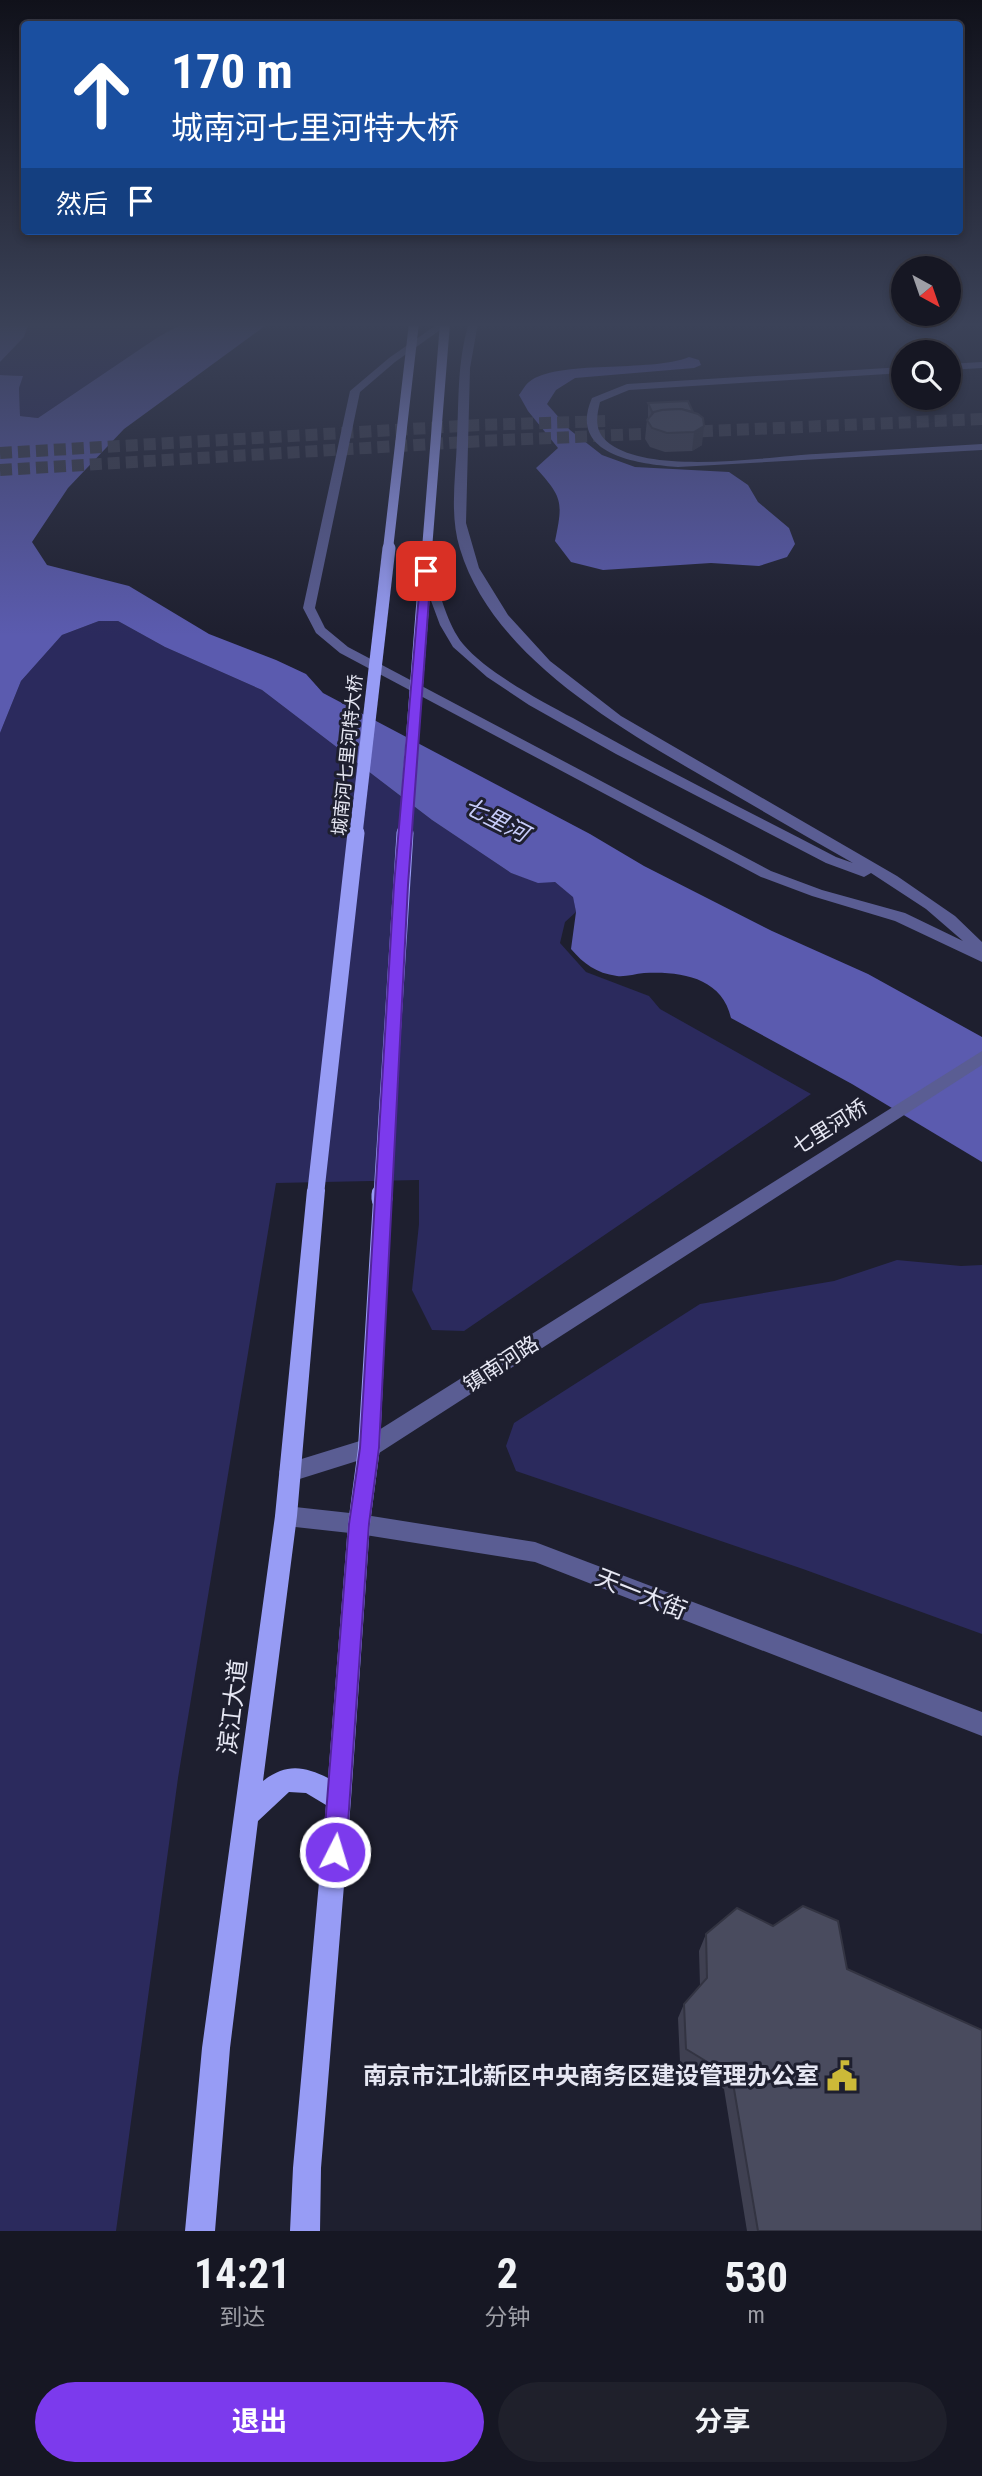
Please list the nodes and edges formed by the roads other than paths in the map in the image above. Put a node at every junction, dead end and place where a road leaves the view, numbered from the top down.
1 (347, 427) edge
2 (402, 427) edge
3 (437, 427) edge
4 (463, 427) edge
5 (592, 427) edge
6 (982, 447) edge
7 (426, 571) junction
8 (904, 886) junction
9 (982, 954) edge
10 (982, 1057) edge
11 (316, 1190) joint
12 (703, 1235) joint
13 (369, 1448) junction
14 (290, 1472) junction
15 (286, 1516) junction
16 (359, 1524) junction
17 (982, 1724) edge
18 (339, 1799) junction
19 (247, 1815) junction
20 (200, 2231) edge
21 (305, 2231) edge

1 - 9 street
2 - 11 main road, 城南河七里河特大桥, bridge
3 - 7 main road, bridge
4 - 8 street
5 - 6 street
7 - 8 street
7 - 13 main road, bridge
8 - 9 street
10 - 12 street, 七里河桥
11 - 14 main road, 滨江大道
12 - 13 street, 镇南河路
13 - 14 street, 镇南河路
13 - 16 main road
14 - 15 main road, 滨江大道
15 - 16 street, 天一大街
15 - 19 main road, 滨江大道
16 - 17 street, 天一大街
16 - 18 main road
18 - 19 main road
18 - 21 main road
19 - 20 main road, 滨江大道

